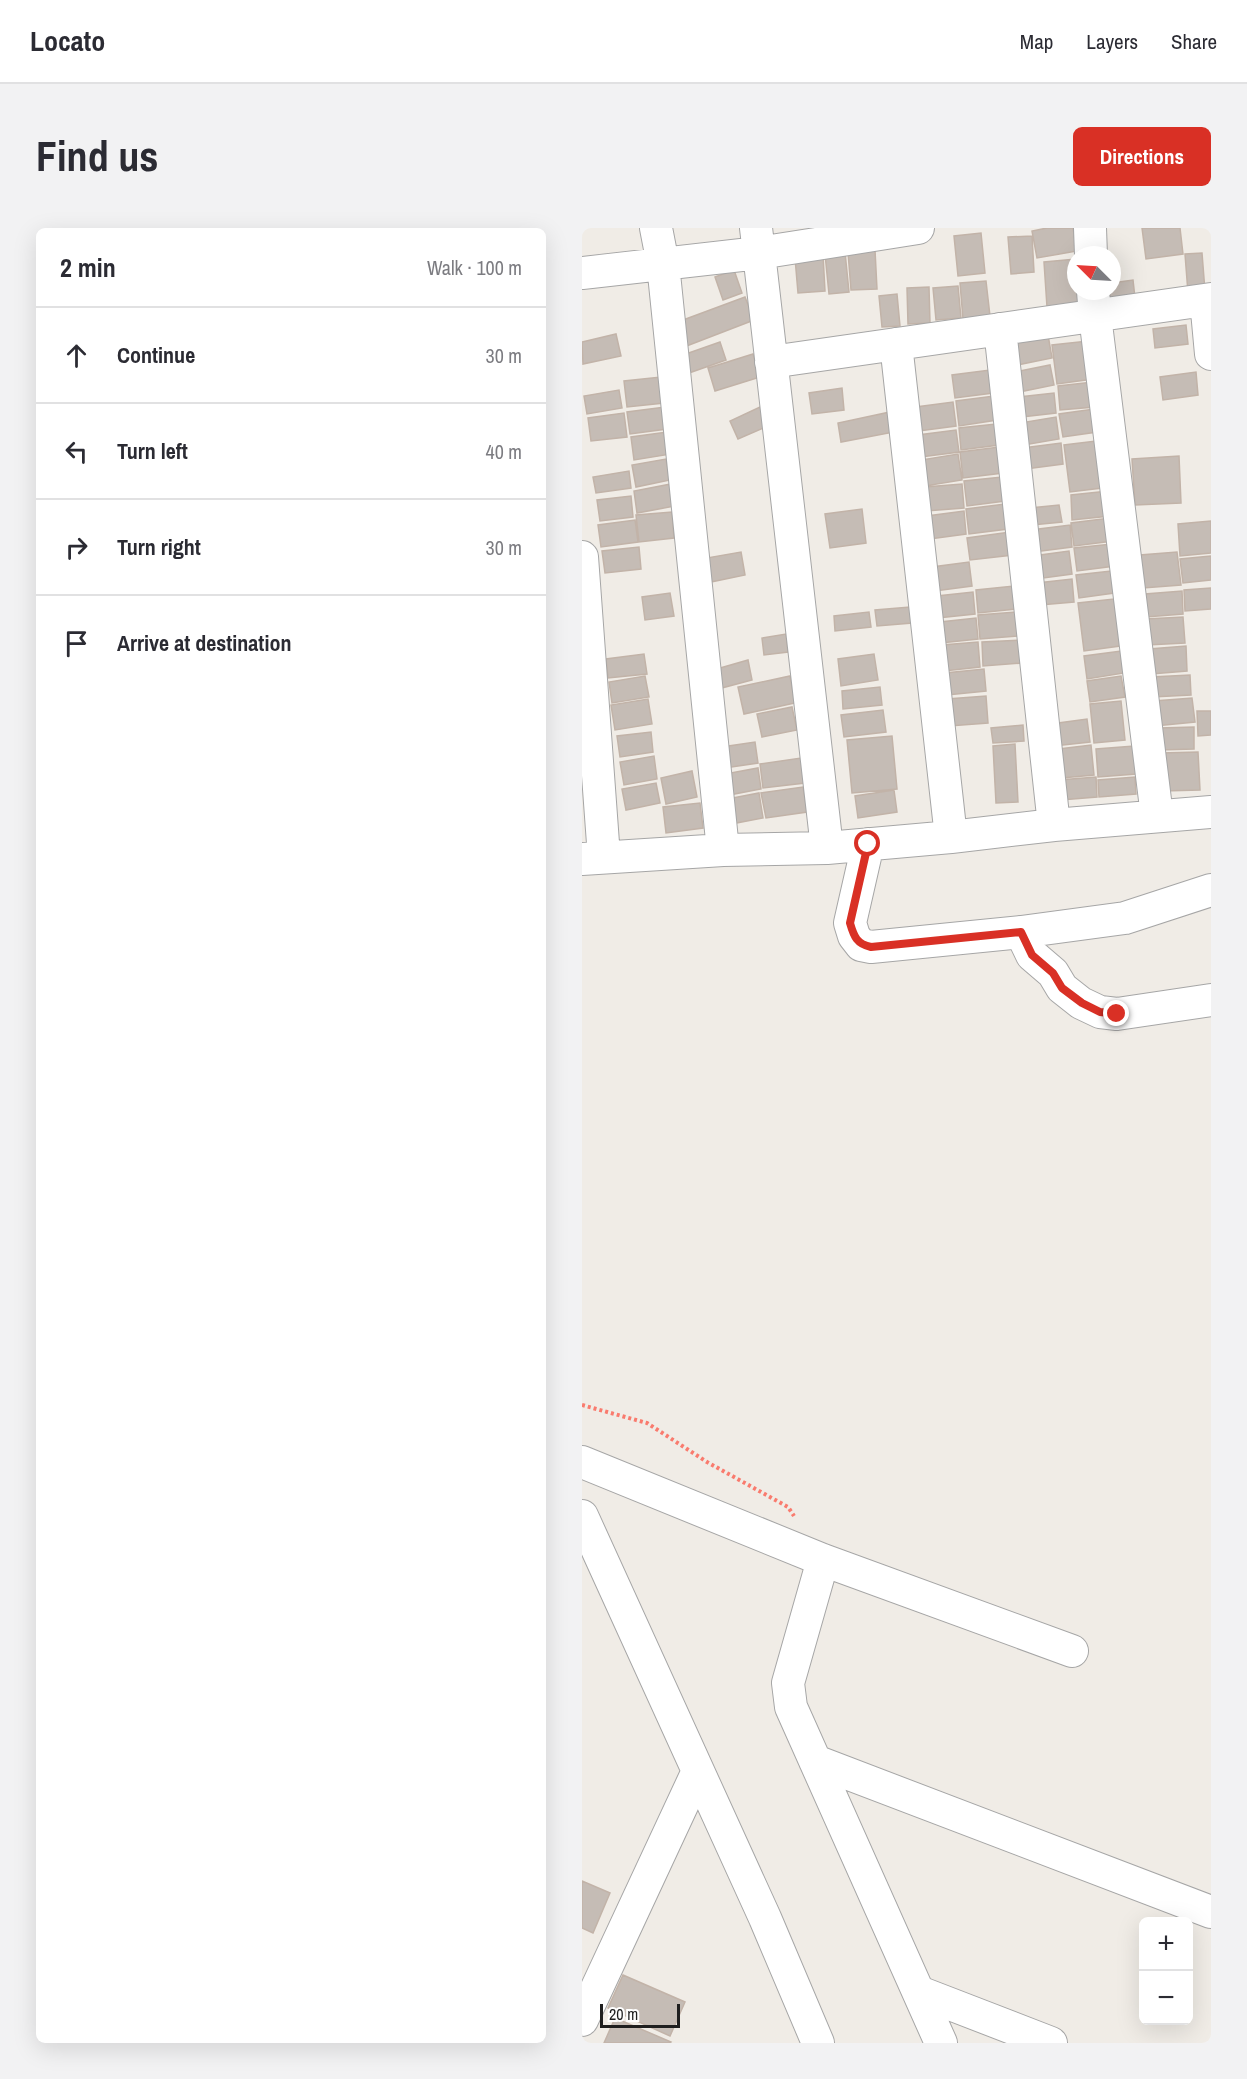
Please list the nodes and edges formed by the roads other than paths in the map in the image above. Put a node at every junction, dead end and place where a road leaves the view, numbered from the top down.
1 (656, 228) edge
2 (918, 228) edge
3 (1090, 228) edge
4 (872, 232) edge
5 (757, 240) edge
6 (1091, 246) edge
7 (663, 264) junction
8 (582, 273) edge
9 (1208, 299) edge
10 (1094, 303) edge
11 (1000, 329) junction
12 (896, 344) junction
13 (1211, 354) edge
14 (771, 362) junction
15 (582, 557) edge
16 (1211, 812) edge
17 (1157, 816) junction
18 (1054, 825) junction
19 (951, 837) junction
20 (868, 844) junction
21 (827, 848) junction
22 (723, 850) junction
23 (593, 858) edge
24 (1211, 890) edge
25 (1021, 932) junction
26 (1211, 1000) edge
27 (582, 1461) edge
28 (582, 1516) edge
29 (823, 1560) junction
30 (1071, 1651) dead end
31 (815, 1761) junction
32 (698, 1771) junction
33 (1211, 1912) edge
34 (919, 1992) junction
35 (582, 2020) edge
36 (811, 2040) edge
37 (941, 2043) edge
38 (1051, 2043) edge

1 - 7 street
2 - 4 street
3 - 6 street
4 - 5 street
5 - 7 street
5 - 14 street
7 - 8 street
7 - 22 street
9 - 10 street
9 - 13 street
10 - 11 street
10 - 17 street
11 - 12 street
11 - 18 street
12 - 14 street
12 - 19 street
14 - 21 street
15 - 23 street
16 - 17 street
17 - 18 street
18 - 19 street
19 - 20 street
20 - 21 street
20 - 25 street
21 - 22 street
22 - 23 street
24 - 25 street
25 - 26 street
27 - 29 street
28 - 32 street
29 - 30 street
29 - 31 street
31 - 33 street
31 - 34 street
32 - 35 street
32 - 36 street
34 - 37 street
34 - 38 street

